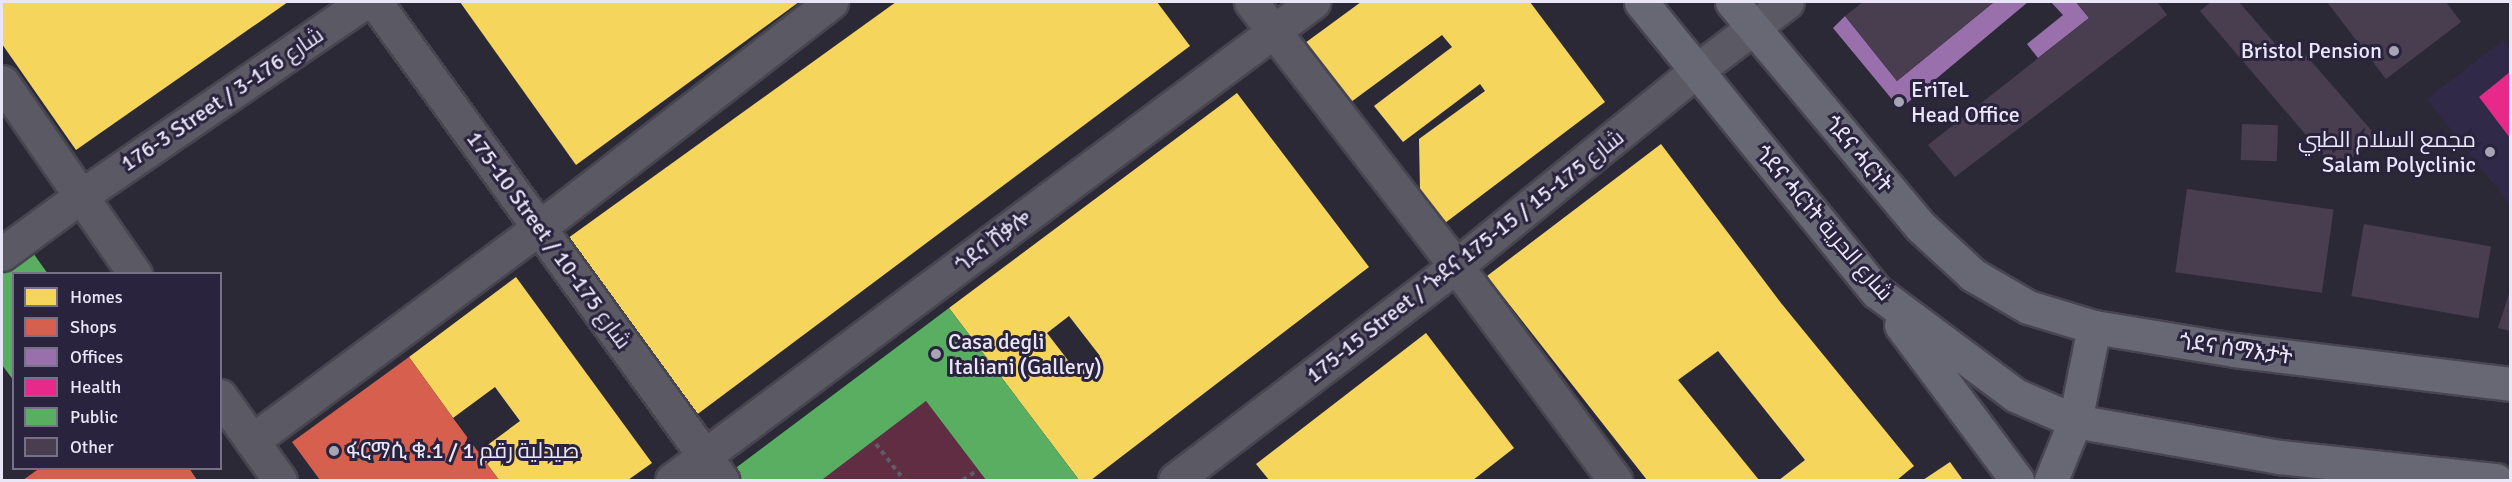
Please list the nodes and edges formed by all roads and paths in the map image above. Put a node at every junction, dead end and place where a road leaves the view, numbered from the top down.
1 (364, 2) edge
2 (375, 2) edge
3 (831, 2) edge
4 (1251, 2) edge
5 (1313, 2) edge
6 (1641, 2) edge
7 (1732, 2) edge
8 (1787, 2) edge
9 (1752, 28) junction
10 (1274, 31) junction
11 (1696, 71) junction
12 (2, 82) edge
13 (81, 196) junction
14 (540, 227) junction
15 (2, 254) edge
16 (1456, 266) junction
17 (134, 272) edge
18 (1973, 275) joint
19 (1877, 292) junction
20 (2094, 327) junction
21 (2511, 384) edge
22 (222, 399) edge
23 (2075, 421) junction
24 (252, 441) junction
25 (876, 444) dead end
26 (713, 468) edge
27 (975, 472) dead end
28 (280, 480) edge
29 (672, 480) edge
30 (904, 480) edge
31 (963, 480) edge
32 (1175, 480) edge
33 (1615, 480) edge
34 (2017, 480) edge
35 (2051, 480) edge
36 (2496, 480) edge

1 - 13 street, 176-3 Street / شارع 176-3
2 - 14 street, 175-10 Street / شارع 175-10
3 - 14 street
4 - 10 street
5 - 10 street, ጎደና ሸቃሎ
6 - 11 main road, ጎደና ሓርነት شارع الحرية
7 - 9 main road
8 - 9 street, 175-15 Street / ጐደና 175-15 / شارع 175-15
9 - 11 street, 175-15 Street / ጐደና 175-15 / شارع 175-15
9 - 18 main road, ጎደና ሓርነት
10 - 16 street
10 - 26 street, ጎደና ሸቃሎ
11 - 16 street, 175-15 Street / ጐደና 175-15 / شارع 175-15
11 - 19 main road, ጎደና ሓርነት شارع الحرية
12 - 13 street
13 - 15 street, 176-3 Street / شارع 176-3
13 - 17 street
14 - 24 street
14 - 26 street, 175-10 Street / شارع 175-10
16 - 32 street, 175-15 Street / ጐደና 175-15 / شارع 175-15
16 - 33 street
18 - 20 main road, ጎደና ሰማእታት
19 - 23 main road, ጎደና ሓርነት شارع الحرية
19 - 34 main road
20 - 21 main road, ጎደና ሰማእታት
20 - 23 main road
22 - 24 street
23 - 35 main road
23 - 36 main road
24 - 28 street
25 - 30 path
26 - 29 street, ጎደና ሸቃሎ
27 - 31 path

